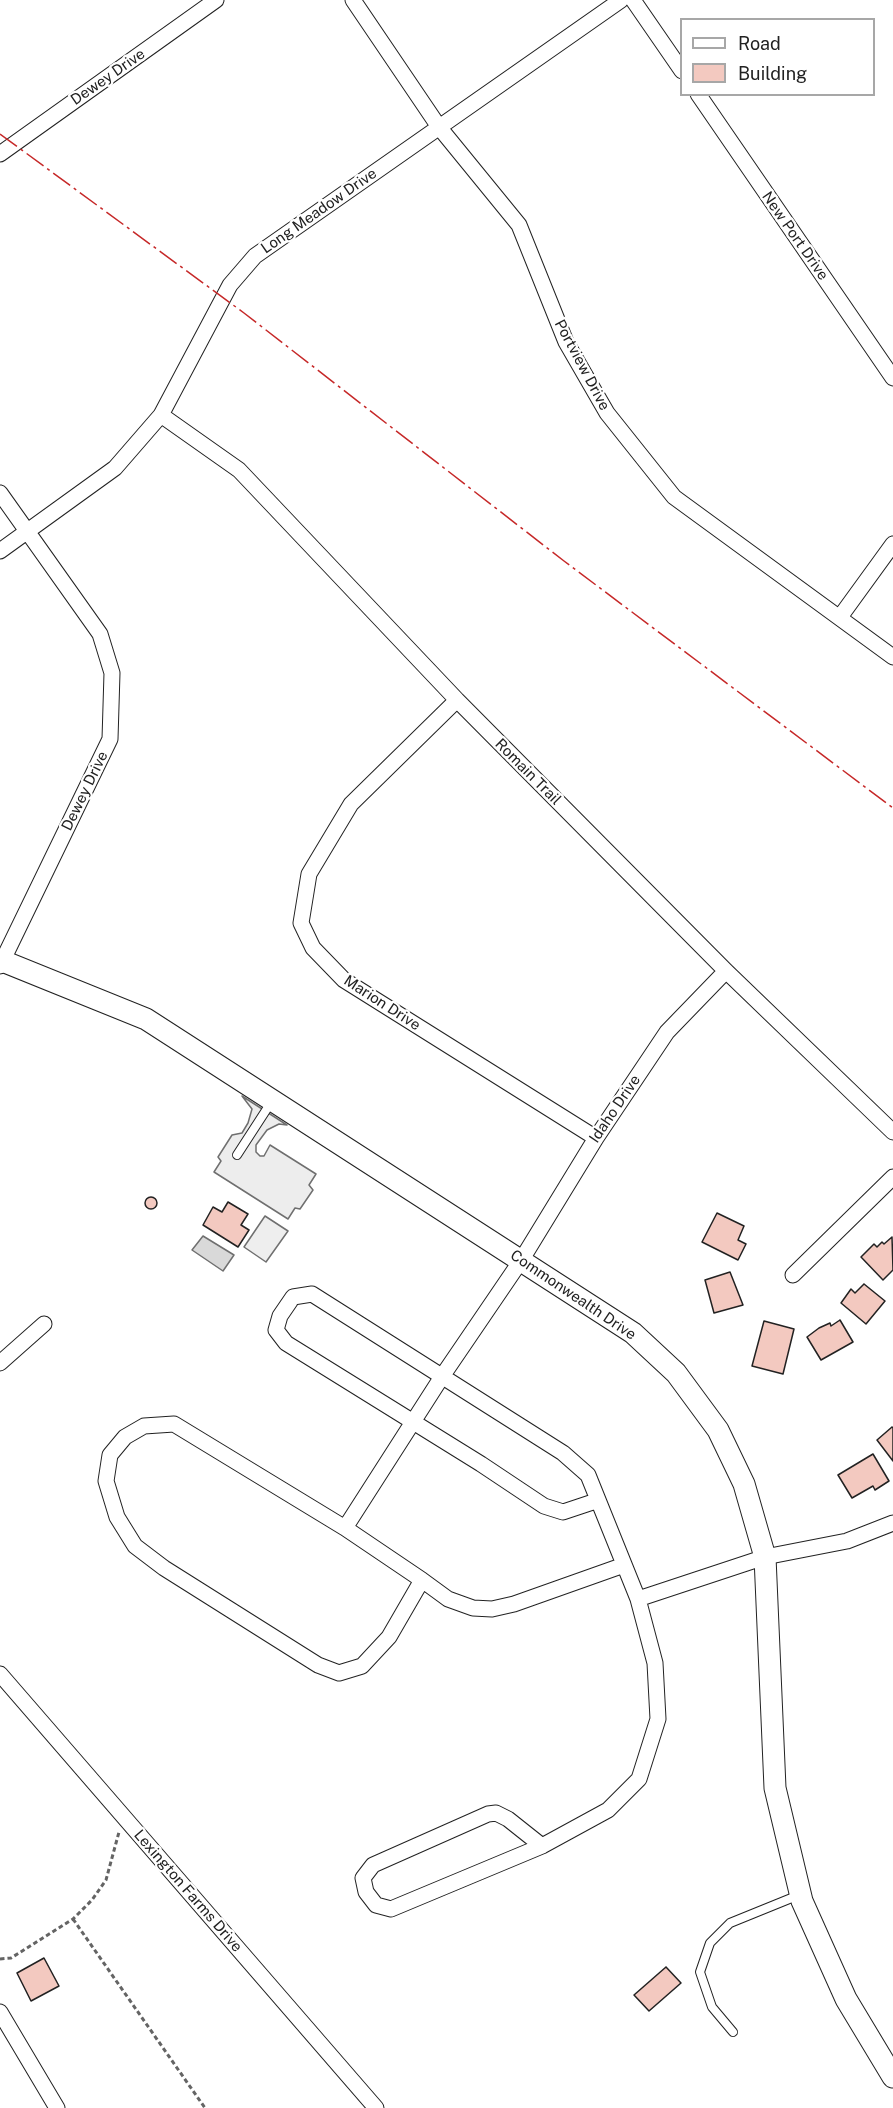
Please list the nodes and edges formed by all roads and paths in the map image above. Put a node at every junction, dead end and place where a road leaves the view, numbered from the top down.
1 (216, 0) edge
2 (353, 0) edge
3 (621, 0) edge
4 (633, 0) edge
5 (680, 70) edge
6 (699, 96) edge
7 (439, 127) junction
8 (0, 154) edge
9 (893, 378) edge
10 (161, 415) junction
11 (0, 493) edge
12 (28, 531) junction
13 (893, 544) edge
14 (0, 551) edge
15 (840, 617) junction
16 (893, 657) edge
17 (457, 700) junction
18 (1, 963) edge
19 (726, 971) junction
20 (273, 1100) junction
21 (893, 1132) edge
22 (596, 1138) junction
23 (237, 1155) dead end
24 (893, 1177) edge
25 (522, 1259) junction
26 (793, 1275) dead end
27 (44, 1324) dead end
28 (0, 1363) edge
29 (442, 1375) junction
30 (413, 1422) junction
31 (596, 1501) junction
32 (893, 1523) edge
33 (345, 1528) junction
34 (765, 1557) junction
35 (624, 1565) junction
36 (423, 1580) junction
37 (638, 1599) junction
38 (0, 1674) edge
39 (128, 1822) junction
40 (542, 1846) junction
41 (801, 1894) junction
42 (73, 1919) junction
43 (0, 1959) edge
44 (0, 2012) edge
45 (733, 2032) dead end
46 (893, 2077) edge
47 (57, 2108) edge
48 (205, 2108) edge
49 (376, 2108) edge

1 - 8 street, Dewey Drive
2 - 7 street, Portview Drive
3 - 7 street, Long Meadow Drive
4 - 5 street
6 - 9 street, New Port Drive
7 - 10 street, Long Meadow Drive
7 - 15 street, Portview Drive
10 - 12 street, Long Meadow Drive
10 - 17 street, Romain Trail
11 - 12 street, Dewey Drive
12 - 14 street, Long Meadow Drive
12 - 18 street, Dewey Drive
13 - 15 street
15 - 16 street, Portview Drive
17 - 19 street, Romain Trail
17 - 22 street, Marion Drive
18 - 20 street, Commonwealth Drive
19 - 21 street, Romain Trail
19 - 22 street, Idaho Drive
20 - 23 lane
20 - 25 street, Commonwealth Drive
22 - 25 street, Idaho Drive
24 - 26 street
25 - 29 street, Idaho Drive
25 - 34 street, Commonwealth Drive
27 - 28 street
29 - 30 street, Idaho Drive
29 - 30 street
29 - 31 street
30 - 31 street
30 - 33 street, Idaho Drive
31 - 35 street
32 - 34 street
33 - 36 street
33 - 36 street
34 - 37 street
34 - 41 street, Commonwealth Drive
35 - 36 street
35 - 37 street
37 - 40 street
38 - 39 street, Lexington Farms Drive
39 - 42 path
39 - 49 street, Lexington Farms Drive
40 - 40 street
41 - 45 lane
41 - 46 street, Commonwealth Drive
42 - 43 path
42 - 48 path
44 - 47 street

